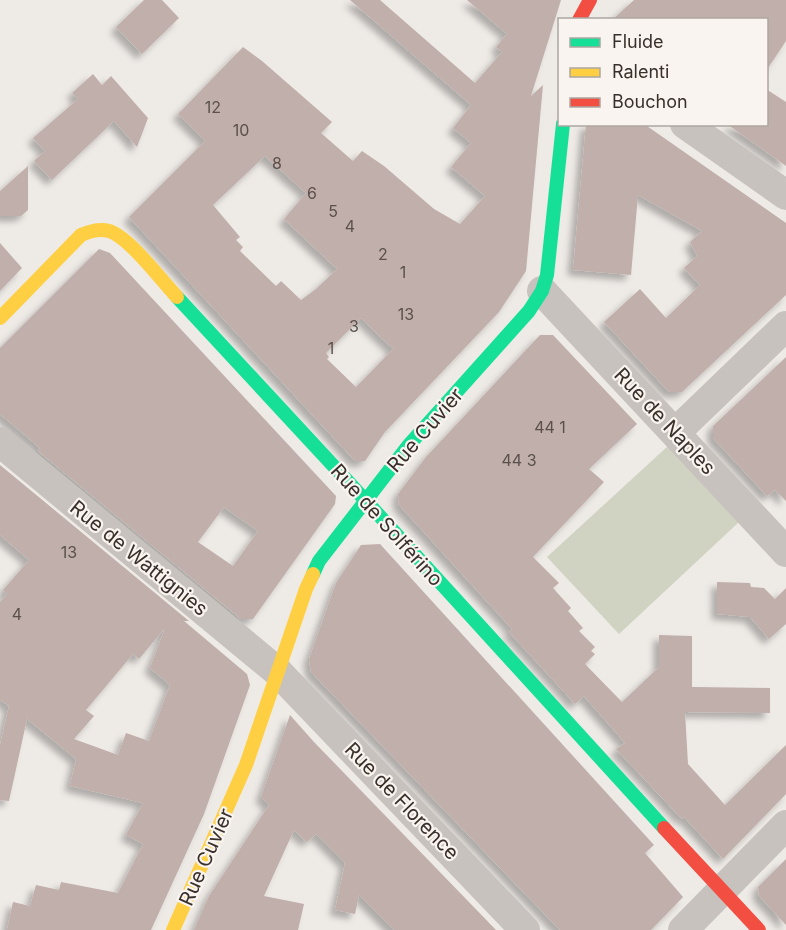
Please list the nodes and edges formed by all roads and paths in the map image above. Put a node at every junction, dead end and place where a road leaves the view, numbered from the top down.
1 (590, 0) edge
2 (580, 18) edge
3 (563, 126) edge
4 (688, 126) edge
5 (786, 195) edge
6 (542, 291) junction
7 (0, 318) edge
8 (786, 327) edge
9 (676, 432) junction
10 (0, 442) edge
11 (366, 501) junction
12 (786, 552) edge
13 (278, 672) junction
14 (786, 825) edge
15 (729, 898) junction
16 (173, 930) edge
17 (525, 930) edge
18 (683, 930) edge
19 (759, 930) edge

1 - 2 street
3 - 6 street, Rue Cuvier
4 - 5 street
6 - 9 street, Rue de Naples
6 - 11 street, Rue Cuvier
7 - 11 street, Rue de Solférino
8 - 9 street
9 - 12 street, Rue de Naples
10 - 13 street, Rue de Wattignies
11 - 13 street, Rue Cuvier
11 - 15 street, Rue de Solférino
13 - 16 street, Rue Cuvier
13 - 17 street, Rue de Florence
14 - 15 street
15 - 18 street
15 - 19 street, Rue de Solférino

